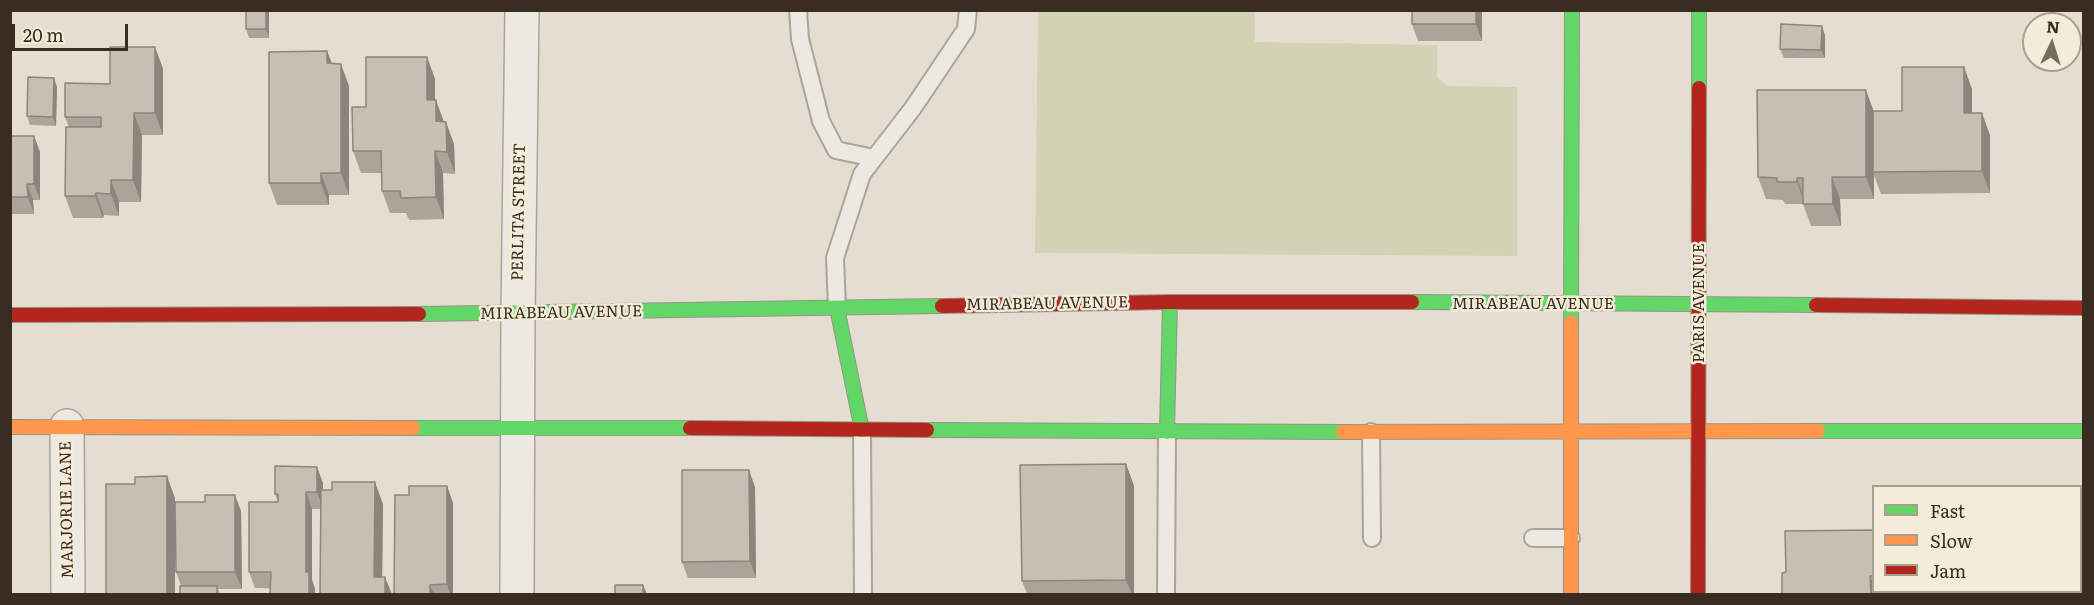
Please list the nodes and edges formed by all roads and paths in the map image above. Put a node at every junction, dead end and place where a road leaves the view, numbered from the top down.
1 (522, 10) edge
2 (798, 10) edge
3 (968, 10) edge
4 (1572, 10) edge
5 (1700, 10) edge
6 (874, 158) junction
7 (1170, 302) junction
8 (1699, 303) junction
9 (1572, 304) junction
10 (837, 308) junction
11 (2084, 308) edge
12 (518, 314) junction
13 (10, 315) edge
14 (67, 426) junction
15 (10, 427) edge
16 (518, 427) junction
17 (862, 429) junction
18 (2084, 430) edge
19 (1572, 431) junction
20 (1699, 431) junction
21 (1167, 432) junction
22 (1371, 432) junction
23 (1372, 538) dead end
24 (1533, 538) dead end
25 (1572, 538) junction
26 (68, 594) edge
27 (517, 594) edge
28 (863, 594) edge
29 (1166, 594) edge
30 (1572, 594) edge
31 (1698, 594) edge

1 - 12 street, PERLITA STREET
2 - 6 lane
3 - 6 lane
4 - 9 street
5 - 8 street, PARIS AVENUE
6 - 10 lane
7 - 9 street, MIRABEAU AVENUE
7 - 10 street, MIRABEAU AVENUE
7 - 21 street
8 - 9 street, MIRABEAU AVENUE
8 - 11 street, MIRABEAU AVENUE
8 - 20 street, PARIS AVENUE
9 - 19 street
10 - 12 street, MIRABEAU AVENUE
10 - 17 street
12 - 13 street, MIRABEAU AVENUE
12 - 16 street, PERLITA STREET
14 - 15 street
14 - 16 street
14 - 26 street, MARJORIE LANE
16 - 17 street
16 - 27 street, PERLITA STREET
17 - 21 street
17 - 28 lane
18 - 20 street
19 - 20 street
19 - 22 street
19 - 25 street
20 - 31 street, PARIS AVENUE
21 - 22 street
21 - 29 lane
22 - 23 lane
24 - 25 lane
25 - 30 street

